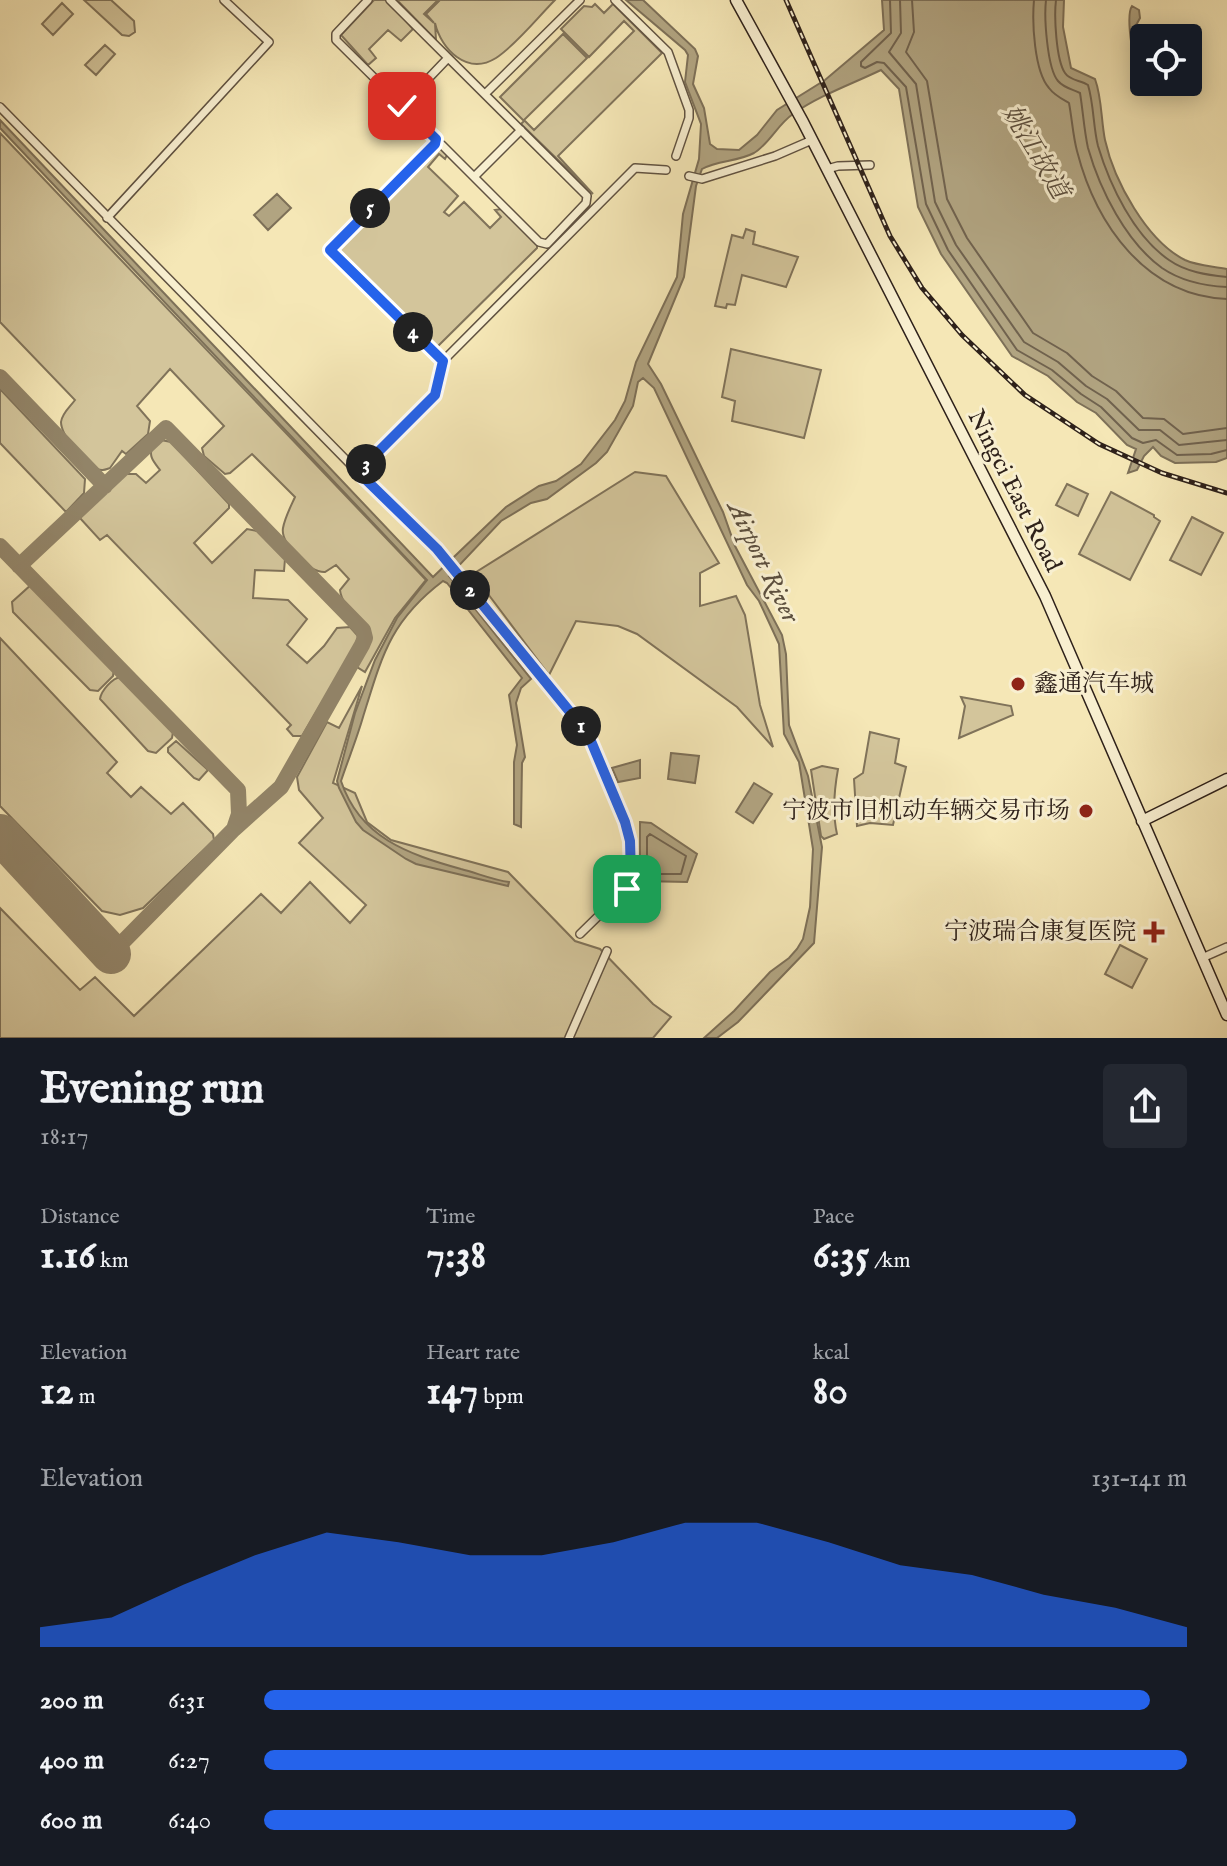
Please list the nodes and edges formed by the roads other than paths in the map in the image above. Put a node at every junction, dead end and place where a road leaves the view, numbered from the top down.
1 (224, 0) edge
2 (368, 0) edge
3 (390, 0) edge
4 (580, 0) edge
5 (615, 0) edge
6 (736, 0) edge
7 (448, 58) junction
8 (485, 94) junction
9 (402, 106) junction
10 (0, 107) edge
11 (521, 130) junction
12 (812, 140) junction
13 (435, 144) junction
14 (676, 156) dead end
15 (870, 165) dead end
16 (827, 169) junction
17 (666, 170) dead end
18 (689, 176) dead end
19 (474, 177) junction
20 (107, 218) junction
21 (443, 361) junction
22 (358, 472) junction
23 (1227, 779) edge
24 (1142, 821) junction
25 (580, 934) dead end
26 (1227, 947) edge
27 (607, 951) dead end
28 (1202, 958) junction
29 (1227, 1015) edge
30 (569, 1038) edge

1 - 20 street
2 - 9 street
3 - 7 street
4 - 8 street
5 - 14 street
6 - 12 main road, Ningci East Road
7 - 8 street
7 - 9 street
8 - 11 street
9 - 13 street
10 - 20 street
11 - 19 street
11 - 19 street
12 - 16 main road, Ningci East Road
12 - 18 street
13 - 19 street
13 - 21 street
15 - 16 street
16 - 24 main road, Ningci East Road
17 - 21 street
20 - 22 street
21 - 22 street
22 - 25 street
23 - 24 main road
24 - 28 main road, Ningci East Road
26 - 28 street
27 - 30 street
28 - 29 main road, Ningci East Road

